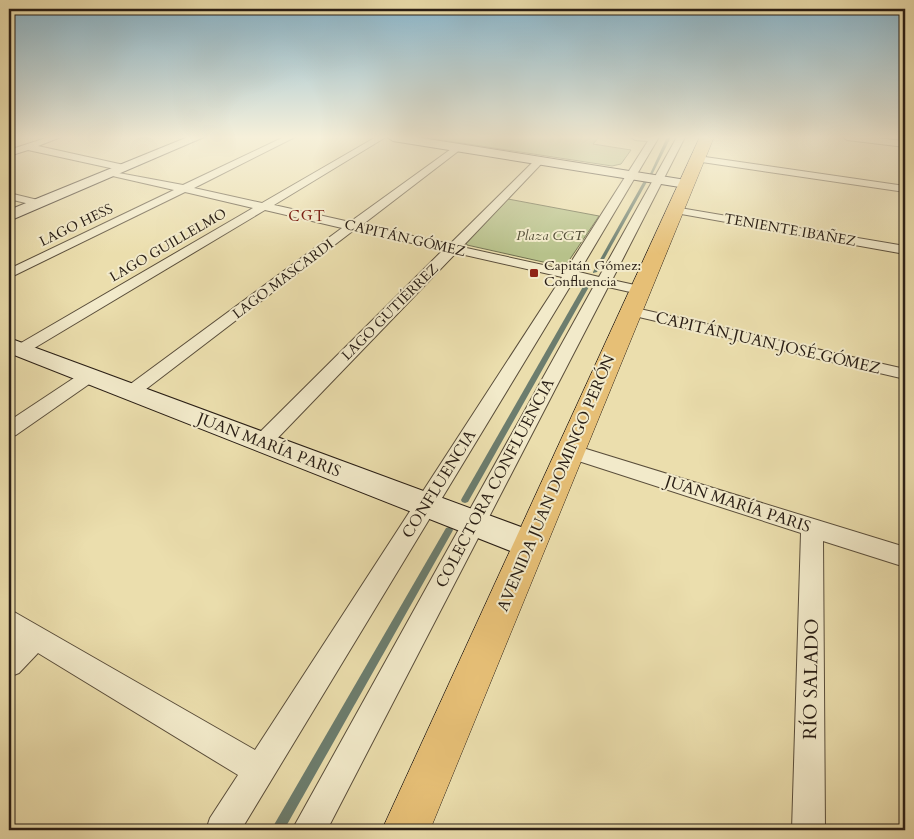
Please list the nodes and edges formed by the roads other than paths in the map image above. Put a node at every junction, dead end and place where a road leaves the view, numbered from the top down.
1 (103, 176) edge
2 (139, 176) edge
3 (210, 176) edge
4 (316, 176) edge
5 (419, 176) edge
6 (524, 176) edge
7 (632, 176) edge
8 (640, 176) edge
9 (660, 176) edge
10 (690, 176) edge
11 (816, 176) edge
12 (658, 179) junction
13 (686, 184) junction
14 (184, 189) junction
15 (905, 189) edge
16 (9, 196) edge
17 (38, 203) junction
18 (264, 207) junction
19 (674, 210) junction
20 (9, 216) edge
21 (352, 226) junction
22 (452, 249) junction
23 (905, 250) edge
24 (9, 274) edge
25 (570, 275) junction
26 (603, 282) junction
27 (635, 301) junction
28 (14, 347) edge
29 (905, 374) edge
30 (89, 376) junction
31 (131, 392) junction
32 (9, 430) edge
33 (262, 442) junction
34 (570, 451) junction
35 (426, 505) junction
36 (474, 523) junction
37 (812, 528) junction
38 (530, 544) junction
39 (905, 557) edge
40 (9, 621) edge
41 (36, 637) junction
42 (9, 663) edge
43 (260, 770) junction
44 (222, 830) edge
45 (309, 830) edge
46 (406, 830) edge
47 (809, 830) edge

1 - 17 street
2 - 14 street, CAPITÁN GÓMEZ
3 - 14 street, LAGO HESS
4 - 18 street, LAGO GUILLELMO
5 - 21 street, LAGO MASCARDI
6 - 22 street, LAGO GUTIÉRREZ
7 - 25 street, CONFLUENCIA
8 - 12 street
9 - 12 street, COLECTORA CONFLUENCIA
10 - 13 main road, AVENIDA JUAN DOMINGO PERÓN
11 - 15 street
12 - 13 street
12 - 26 street, COLECTORA CONFLUENCIA
13 - 19 main road, AVENIDA JUAN DOMINGO PERÓN
14 - 18 street, CAPITÁN GÓMEZ
14 - 24 street, LAGO HESS
16 - 17 street
17 - 20 street
18 - 21 street, CAPITÁN GÓMEZ
18 - 28 street, LAGO GUILLELMO
19 - 23 street, TENIENTE IBAÑEZ
19 - 27 main road, AVENIDA JUAN DOMINGO PERÓN
21 - 22 street, CAPITÁN GÓMEZ
21 - 31 street, LAGO MASCARDI
22 - 25 street, CAPITÁN GÓMEZ
22 - 33 street, LAGO GUTIÉRREZ
25 - 26 street, CAPITÁN GÓMEZ
25 - 35 street, CONFLUENCIA
26 - 27 street, CAPITÁN GÓMEZ
26 - 36 street, COLECTORA CONFLUENCIA
27 - 29 street, CAPITÁN JUAN JOSÉ GÓMEZ
27 - 34 main road, AVENIDA JUAN DOMINGO PERÓN
28 - 30 street, JUAN MARÍA PARIS
30 - 31 street, JUAN MARÍA PARIS
30 - 32 street
31 - 33 street, JUAN MARÍA PARIS
33 - 35 street, JUAN MARÍA PARIS
34 - 37 street, JUAN MARÍA PARIS
34 - 38 main road, AVENIDA JUAN DOMINGO PERÓN
35 - 36 street, JUAN MARÍA PARIS
35 - 43 street, CONFLUENCIA
36 - 38 street, JUAN MARÍA PARIS
36 - 45 street, COLECTORA CONFLUENCIA
37 - 39 street, JUAN MARÍA PARIS
37 - 47 street, RÍO SALADO
38 - 46 main road, AVENIDA JUAN DOMINGO PERÓN
40 - 41 street
41 - 42 street
41 - 43 street
43 - 44 street, CONFLUENCIA

